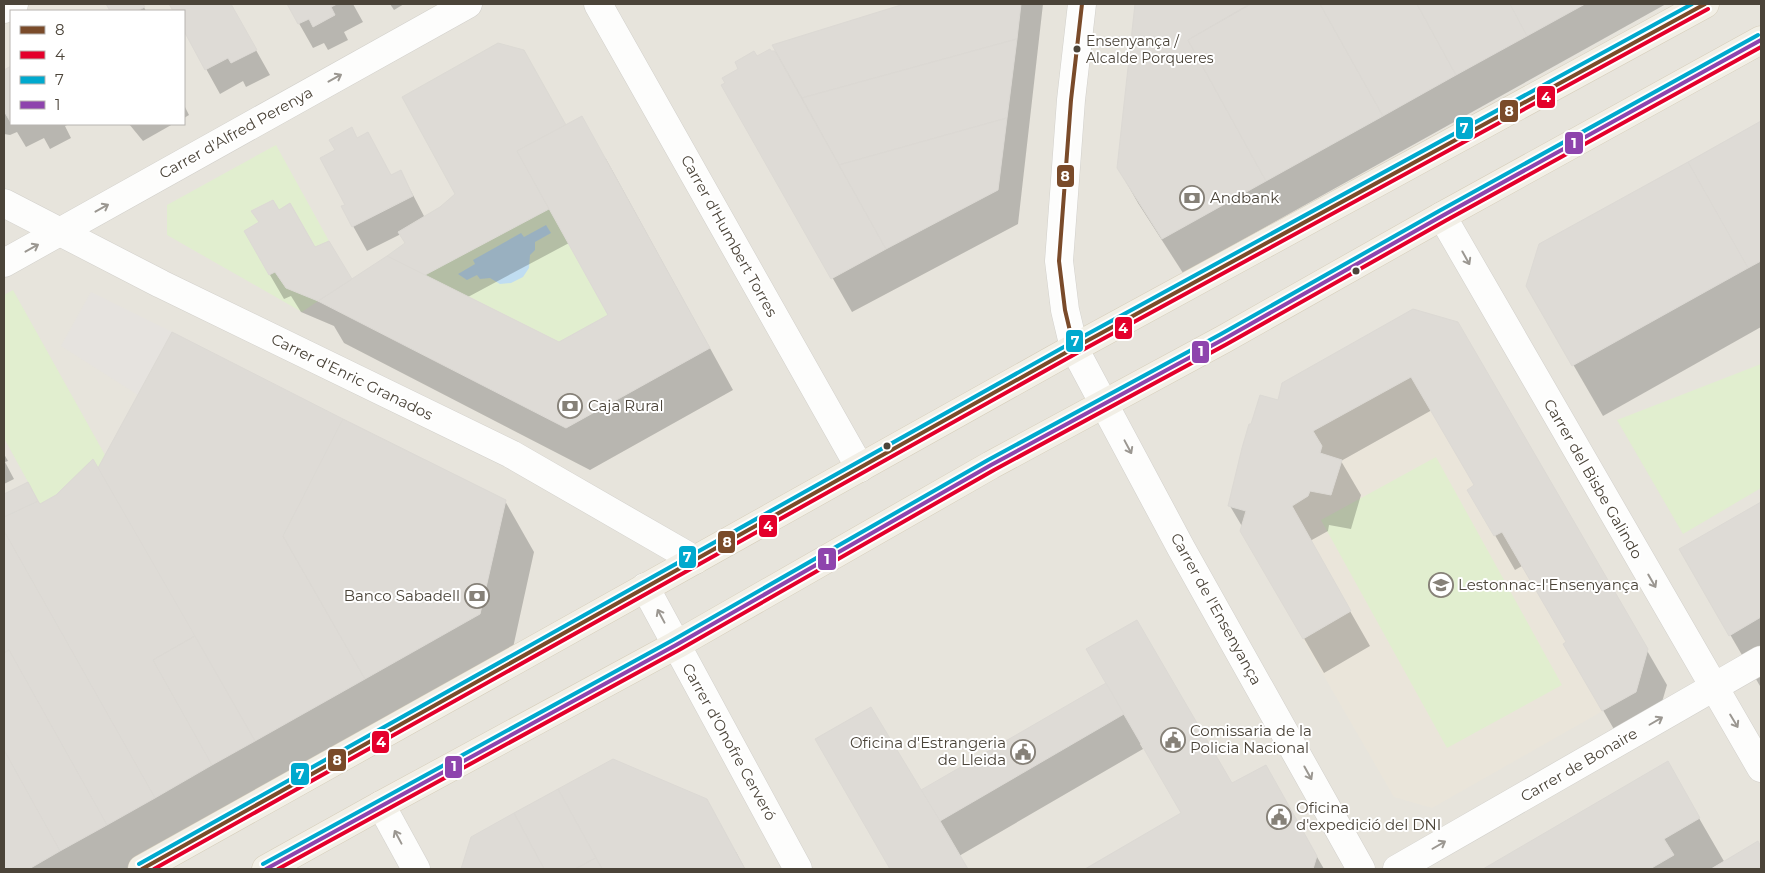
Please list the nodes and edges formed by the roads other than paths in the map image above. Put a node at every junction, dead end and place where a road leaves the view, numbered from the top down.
1 (14, 4) edge
2 (468, 4) edge
3 (598, 4) edge
4 (1082, 4) edge
5 (1705, 4) edge
6 (4, 10) edge
7 (1761, 40) edge
8 (4, 203) edge
9 (1442, 216) junction
10 (59, 232) junction
11 (4, 264) edge
12 (1074, 348) junction
13 (1105, 404) junction
14 (860, 468) junction
15 (695, 560) junction
16 (646, 587) junction
17 (676, 645) junction
18 (1761, 660) edge
19 (1714, 688) junction
20 (1761, 768) edge
21 (381, 805) junction
22 (142, 869) edge
23 (266, 869) edge
24 (416, 869) edge
25 (798, 869) edge
26 (1361, 869) edge
27 (1397, 869) edge

1 - 6 street
10 -> 2 street, Carrer d'Alfred Perenya
3 - 14 street, Carrer d'Humbert Torres
4 - 12 street, Carrer de l'Ensenyança
5 - 12 main road
7 - 9 main road
8 - 10 street, Carrer d'Enric Granados
9 - 13 main road
9 -> 19 street, Carrer del Bisbe Galindo
11 -> 10 street, Carrer d'Alfred Perenya
10 - 15 street, Carrer d'Enric Granados
12 - 13 street, Carrer de l'Ensenyança
12 - 14 main road
13 - 17 main road
13 -> 26 street, Carrer de l'Ensenyança
14 - 15 main road
15 - 16 main road
17 -> 16 street, Carrer d'Onofre Cerveró
16 - 22 main road
17 - 21 main road
17 - 25 street, Carrer d'Onofre Cerveró
18 - 19 street, Carrer de Bonaire
19 -> 20 street, Carrer del Bisbe Galindo
27 -> 19 street, Carrer de Bonaire
21 - 23 main road
24 -> 21 street

